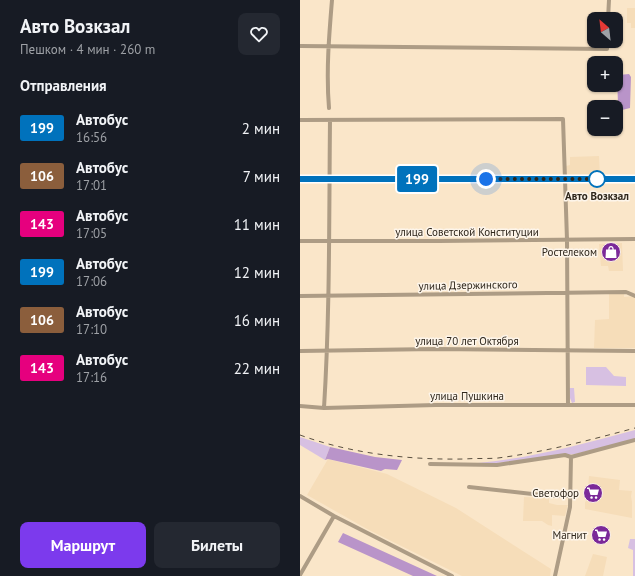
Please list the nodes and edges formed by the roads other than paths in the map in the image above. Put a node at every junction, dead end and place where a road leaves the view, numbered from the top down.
1 (332, 0) edge
2 (609, 0) edge
3 (608, 12) edge
4 (300, 46) edge
5 (328, 47) junction
6 (607, 48) edge
7 (329, 108) dead end
8 (300, 120) edge
9 (330, 120) junction
10 (565, 178) junction
11 (300, 179) edge
12 (330, 179) junction
13 (635, 179) edge
14 (635, 239) edge
15 (567, 240) junction
16 (300, 241) edge
17 (330, 241) junction
18 (568, 293) junction
19 (328, 295) junction
20 (300, 296) edge
21 (635, 296) edge
22 (568, 350) junction
23 (300, 351) edge
24 (328, 351) junction
25 (635, 351) edge
26 (568, 404) junction
27 (635, 405) edge
28 (300, 406) edge
29 (324, 408) junction
30 (635, 440) edge
31 (571, 457) junction
32 (430, 464) dead end
33 (469, 487) dead end
34 (300, 496) edge
35 (570, 496) junction
36 (334, 516) junction
37 (300, 576) edge
38 (452, 576) edge
39 (554, 576) edge

1 - 5 street
2 - 3 street
4 - 5 street
5 - 6 street
5 - 7 street
8 - 9 street
9 - 10 street
9 - 12 street
10 - 12 street
10 - 13 street
10 - 15 street
11 - 12 street
12 - 17 street
14 - 15 street, улица Советской Конституции
15 - 17 street, улица Советской Конституции
15 - 18 street
16 - 17 street, улица Советской Конституции
17 - 19 street
18 - 19 street, улица Дзержинского
18 - 21 street, улица Дзержинского
18 - 22 street
19 - 20 street, улица Дзержинского
19 - 24 street
22 - 24 street, улица 70 лет Октября
22 - 25 street, улица 70 лет Октября
22 - 26 street
23 - 24 street, улица 70 лет Октября
24 - 29 street
26 - 27 street, улица Пушкина
26 - 29 street, улица Пушкина
28 - 29 street, улица Пушкина
30 - 31 street
31 - 32 street
31 - 35 street
33 - 35 street
34 - 36 street
35 - 39 street
36 - 37 street
36 - 38 street

